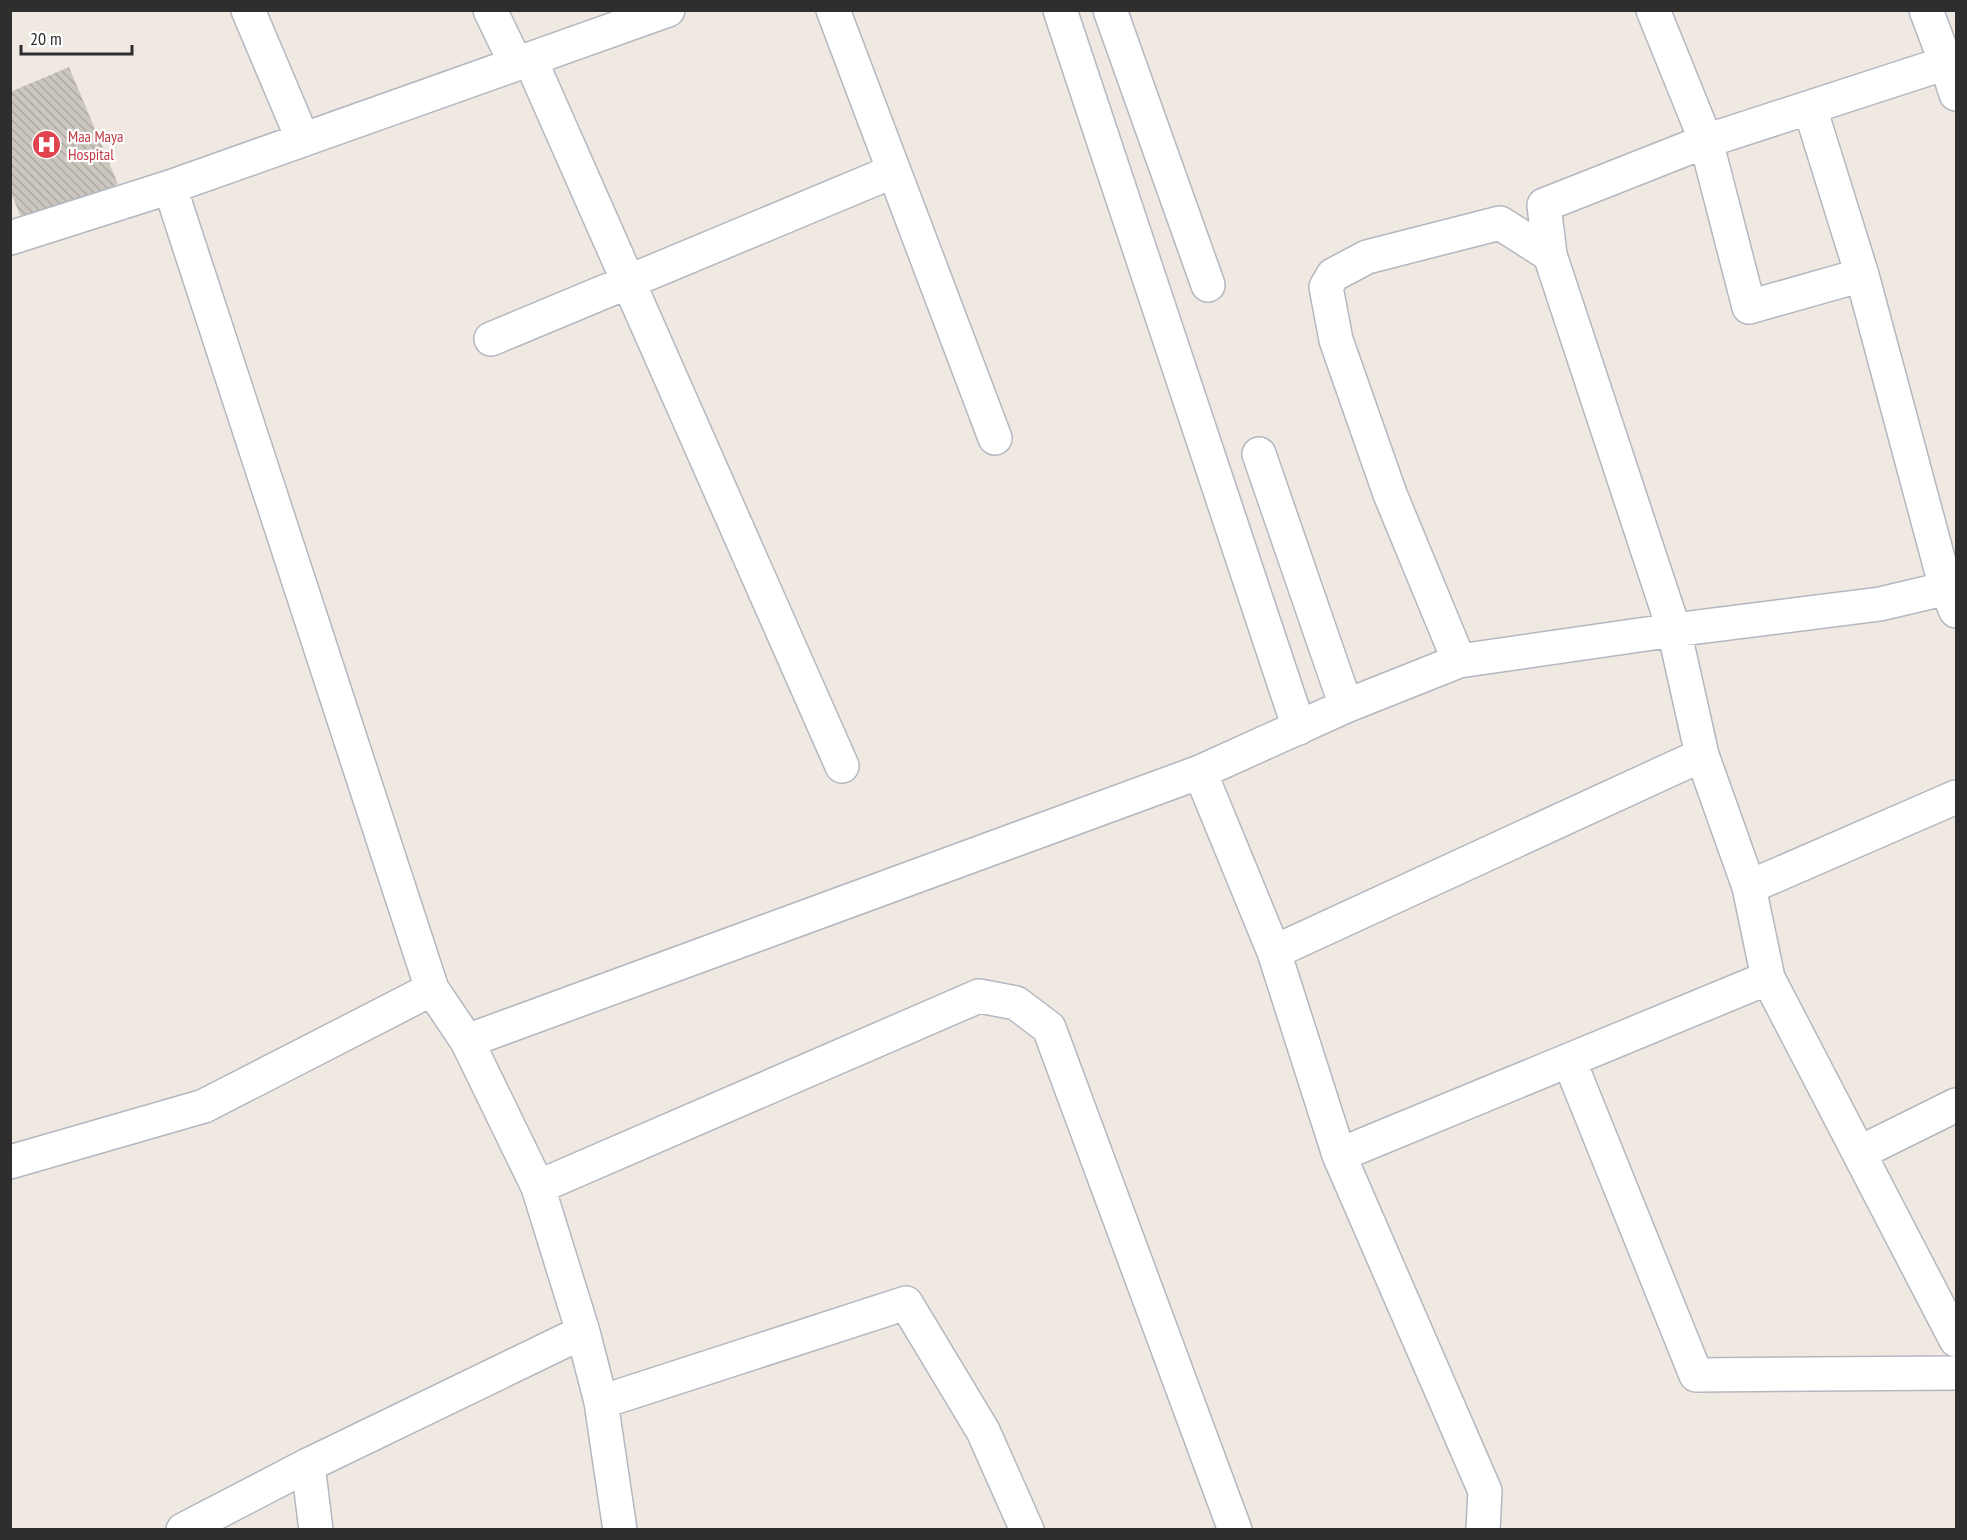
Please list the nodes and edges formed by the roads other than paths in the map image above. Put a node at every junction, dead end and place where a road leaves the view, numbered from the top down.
1 (248, 10) edge
2 (490, 10) edge
3 (668, 10) edge
4 (833, 10) edge
5 (1060, 10) edge
6 (1110, 10) edge
7 (1653, 10) edge
8 (1926, 10) edge
9 (523, 62) junction
10 (1946, 63) junction
11 (1956, 94) edge
12 (1810, 108) junction
13 (303, 140) junction
14 (1706, 141) junction
15 (894, 171) junction
16 (170, 187) junction
17 (12, 234) edge
18 (1550, 255) junction
19 (1862, 275) junction
20 (629, 282) junction
21 (1208, 285) dead end
22 (491, 339) dead end
23 (995, 438) dead end
24 (1259, 454) dead end
25 (1953, 595) edge
26 (1674, 630) junction
27 (1459, 661) junction
28 (1346, 706) junction
29 (1299, 728) junction
30 (1702, 755) junction
31 (842, 766) dead end
32 (1200, 772) junction
33 (1956, 797) edge
34 (1749, 887) junction
35 (1274, 952) junction
36 (1768, 978) junction
37 (432, 989) junction
38 (467, 1041) junction
39 (1569, 1060) junction
40 (1956, 1105) edge
41 (1859, 1154) junction
42 (1339, 1155) junction
43 (10, 1162) edge
44 (538, 1187) junction
45 (1953, 1323) edge
46 (584, 1332) junction
47 (1956, 1373) edge
48 (600, 1402) junction
49 (308, 1465) junction
50 (183, 1530) edge
51 (316, 1530) edge
52 (620, 1530) edge
53 (1027, 1530) edge
54 (1235, 1530) edge
55 (1483, 1530) edge

1 - 13 street
2 - 9 street
3 - 9 street
4 - 15 street
5 - 29 street
6 - 21 street
7 - 14 street
8 - 10 street
9 - 13 street
9 - 20 street
10 - 11 street
10 - 12 street
12 - 14 street
12 - 19 street
13 - 16 street
14 - 18 street
14 - 19 street
15 - 20 street
15 - 23 street
16 - 17 street
16 - 37 street
18 - 26 street
18 - 27 street
19 - 25 street
20 - 22 street
20 - 31 street
24 - 28 street
25 - 26 street
26 - 27 street
26 - 30 street
27 - 28 street
28 - 29 street
29 - 32 street
30 - 34 street
30 - 35 street
32 - 35 street
32 - 38 street
33 - 34 street
34 - 36 street
35 - 42 street
36 - 39 street
36 - 41 street
37 - 38 street
37 - 43 street
38 - 44 street
39 - 42 street
39 - 47 street
40 - 41 street
41 - 45 street
42 - 55 street
44 - 46 street
44 - 54 street
46 - 48 street
46 - 49 street
48 - 52 street
48 - 53 street
49 - 50 street
49 - 51 street

